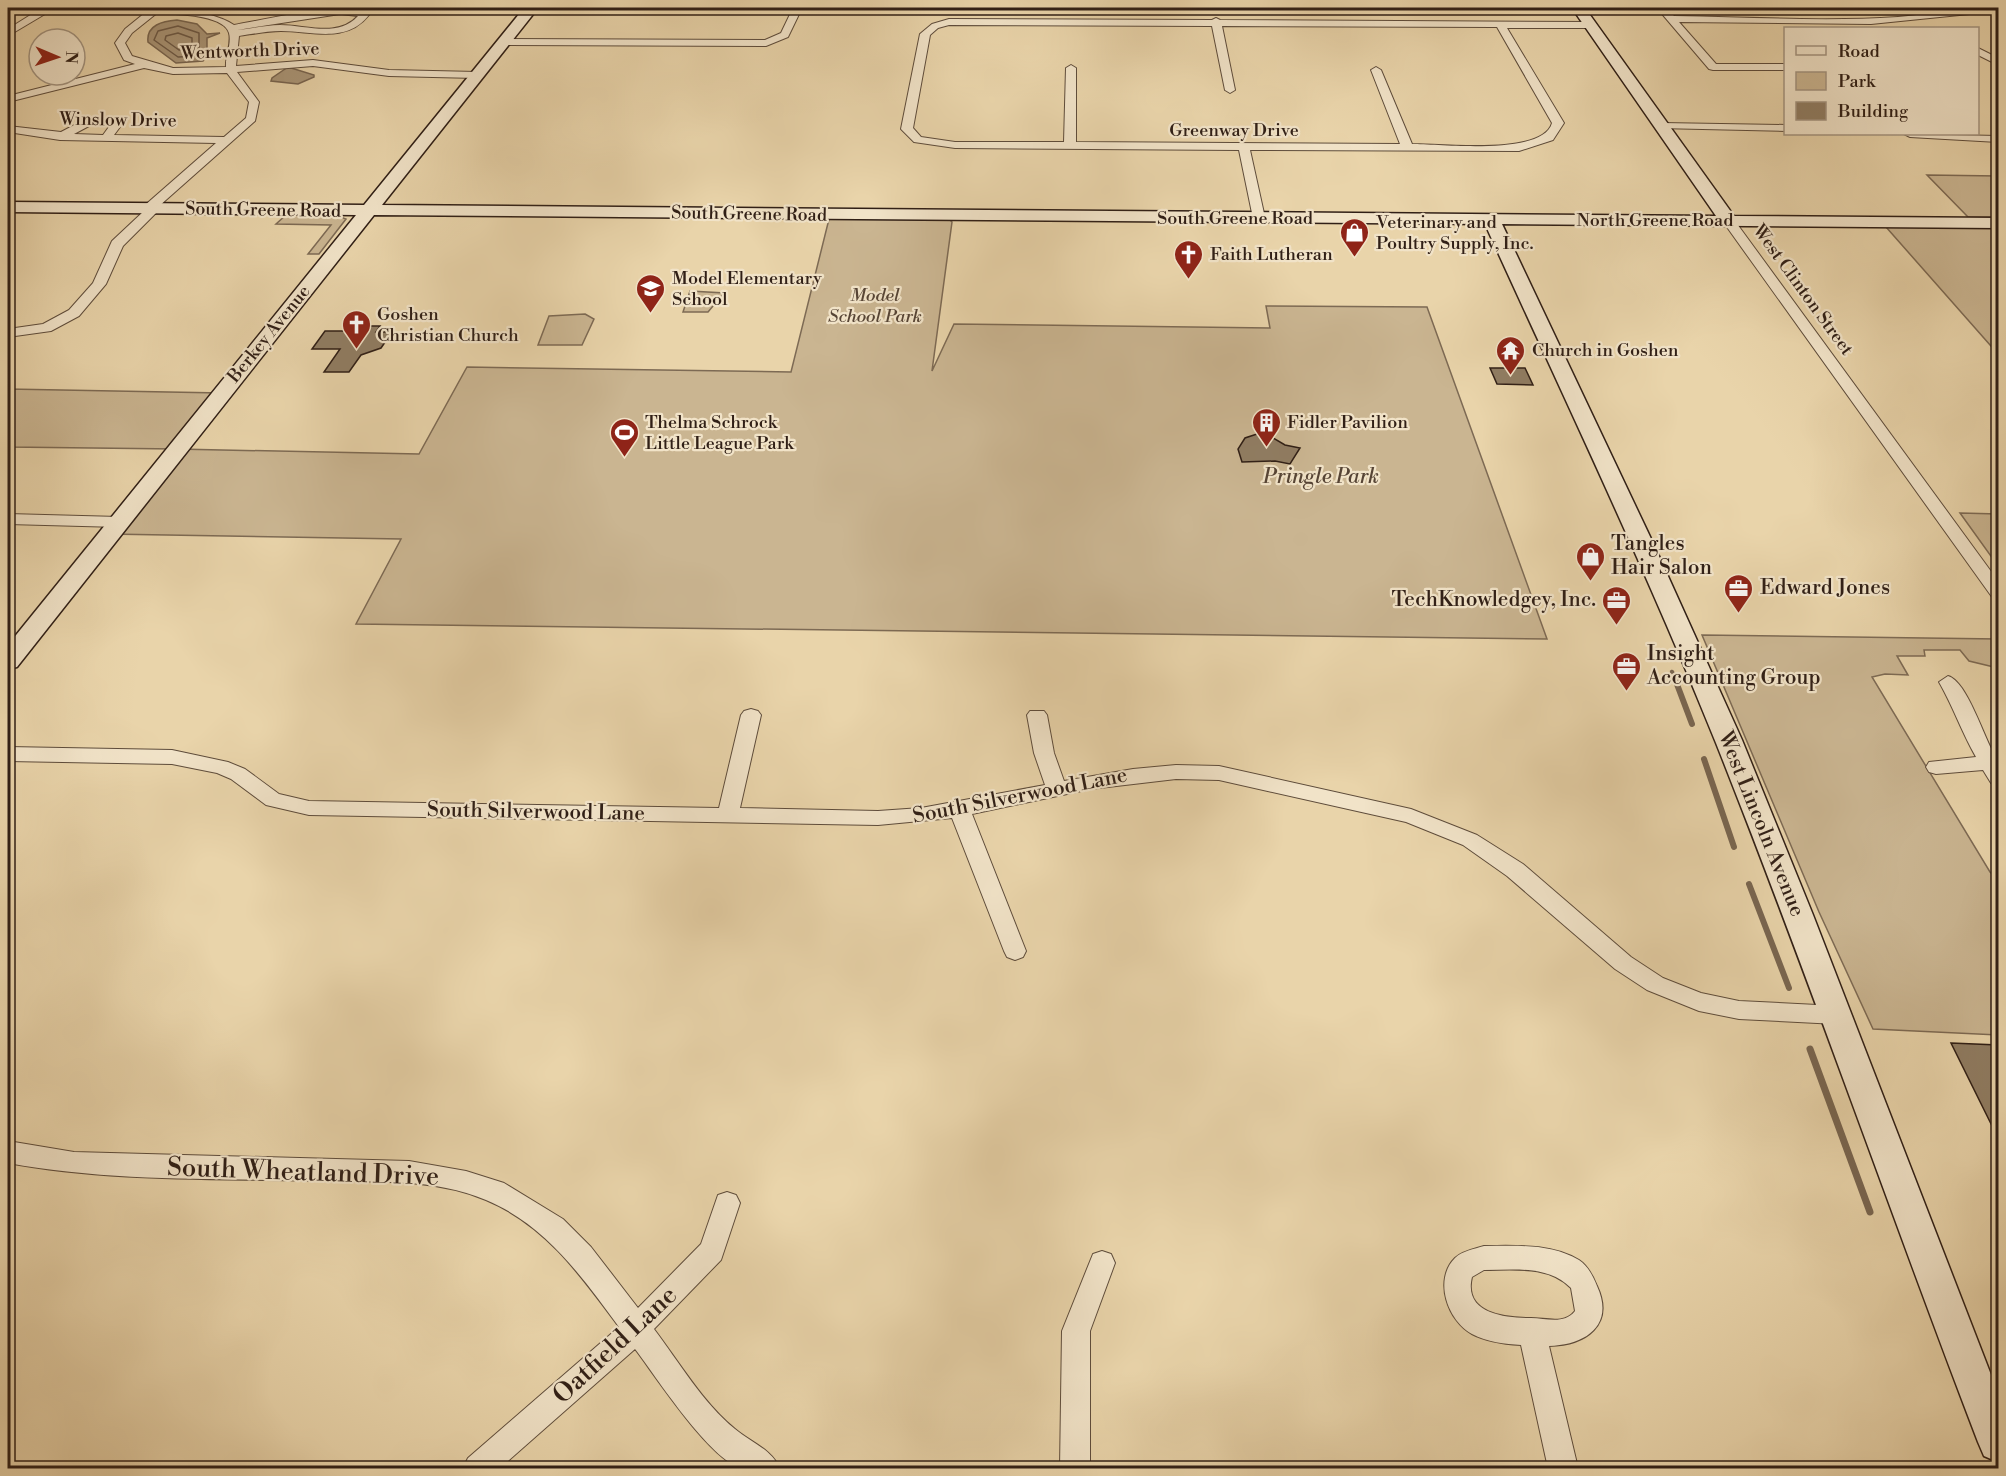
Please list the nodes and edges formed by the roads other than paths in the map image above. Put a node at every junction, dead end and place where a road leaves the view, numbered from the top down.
1 (531, 8) edge
2 (797, 8) edge
3 (1579, 8) edge
4 (1662, 8) edge
5 (1988, 8) edge
6 (153, 11) junction
7 (1998, 11) edge
8 (1673, 19) junction
9 (1920, 19) junction
10 (1216, 21) junction
11 (1499, 23) junction
12 (1591, 25) junction
13 (1936, 27) edge
14 (233, 31) junction
15 (8, 33) edge
16 (503, 42) junction
17 (1979, 52) edge
18 (1998, 62) edge
19 (144, 65) junction
20 (1784, 67) edge
21 (1071, 68) dead end
22 (231, 69) junction
23 (1376, 70) dead end
24 (477, 75) junction
25 (1230, 90) dead end
26 (8, 99) edge
27 (1662, 126) junction
28 (1784, 128) edge
29 (8, 129) edge
30 (1928, 135) edge
31 (60, 137) junction
32 (106, 139) junction
33 (1998, 139) edge
34 (228, 140) junction
35 (1070, 147) junction
36 (1244, 148) junction
37 (1408, 149) junction
38 (8, 207) edge
39 (153, 209) junction
40 (367, 211) junction
41 (1259, 218) junction
42 (1491, 219) junction
43 (1728, 220) junction
44 (1998, 223) edge
45 (8, 333) edge
46 (8, 519) edge
47 (119, 522) junction
48 (1998, 593) edge
49 (8, 662) edge
50 (1948, 682) dead end
51 (751, 715) dead end
52 (1037, 715) dead end
53 (8, 754) edge
54 (1936, 767) dead end
55 (1995, 768) edge
56 (1057, 789) junction
57 (960, 811) junction
58 (728, 815) junction
59 (1016, 951) dead end
60 (1837, 1015) junction
61 (8, 1152) edge
62 (727, 1203) dead end
63 (1102, 1263) dead end
64 (636, 1329) junction
65 (1532, 1331) junction
66 (1998, 1442) edge
67 (478, 1468) edge
68 (764, 1468) edge
69 (1075, 1468) edge
70 (1563, 1468) edge

1 - 16 street, Berkey Avenue
2 - 16 street
3 - 12 street, West Clinton Street
4 - 8 street
5 - 7 street
5 - 9 street
6 - 14 street
6 - 15 street
6 - 19 street
8 - 9 street
8 - 20 street
9 - 13 street
10 - 11 street
10 - 25 street
10 - 35 street, Greenway Drive
11 - 12 street
11 - 37 street, Greenway Drive
12 - 27 street, West Clinton Street
14 - 14 street
14 - 22 street
16 - 24 street, Berkey Avenue
17 - 18 street
19 - 22 street, Wentworth Drive
19 - 26 street
21 - 35 street
22 - 24 street, Wentworth Drive
22 - 34 street
23 - 37 street
24 - 40 street, Berkey Avenue
27 - 28 street
27 - 43 street, West Clinton Street
29 - 31 street, Winslow Drive
30 - 33 street
31 - 32 street, Winslow Drive
31 - 32 street
32 - 34 street, Winslow Drive
34 - 39 street
35 - 36 street, Greenway Drive
36 - 37 street, Greenway Drive
36 - 41 street
38 - 39 street, South Greene Road
39 - 40 street, South Greene Road
39 - 45 street
40 - 41 street, South Greene Road
40 - 47 street, Berkey Avenue
41 - 42 street, South Greene Road
42 - 43 street, North Greene Road
42 - 60 street, West Lincoln Avenue
43 - 44 street, North Greene Road
43 - 48 street, West Clinton Street
46 - 47 street
47 - 49 street, Berkey Avenue
50 - 55 street
51 - 58 street
52 - 56 street
53 - 58 street, South Silverwood Lane
54 - 55 street
56 - 57 street, South Silverwood Lane
56 - 60 street, South Silverwood Lane
57 - 58 street, South Silverwood Lane
57 - 59 street
60 - 66 street, West Lincoln Avenue
61 - 64 street, South Wheatland Drive
62 - 64 street, Oatfield Lane
63 - 69 street
64 - 67 street, Oatfield Lane
64 - 68 street, South Wheatland Drive
65 - 65 street
65 - 70 street

